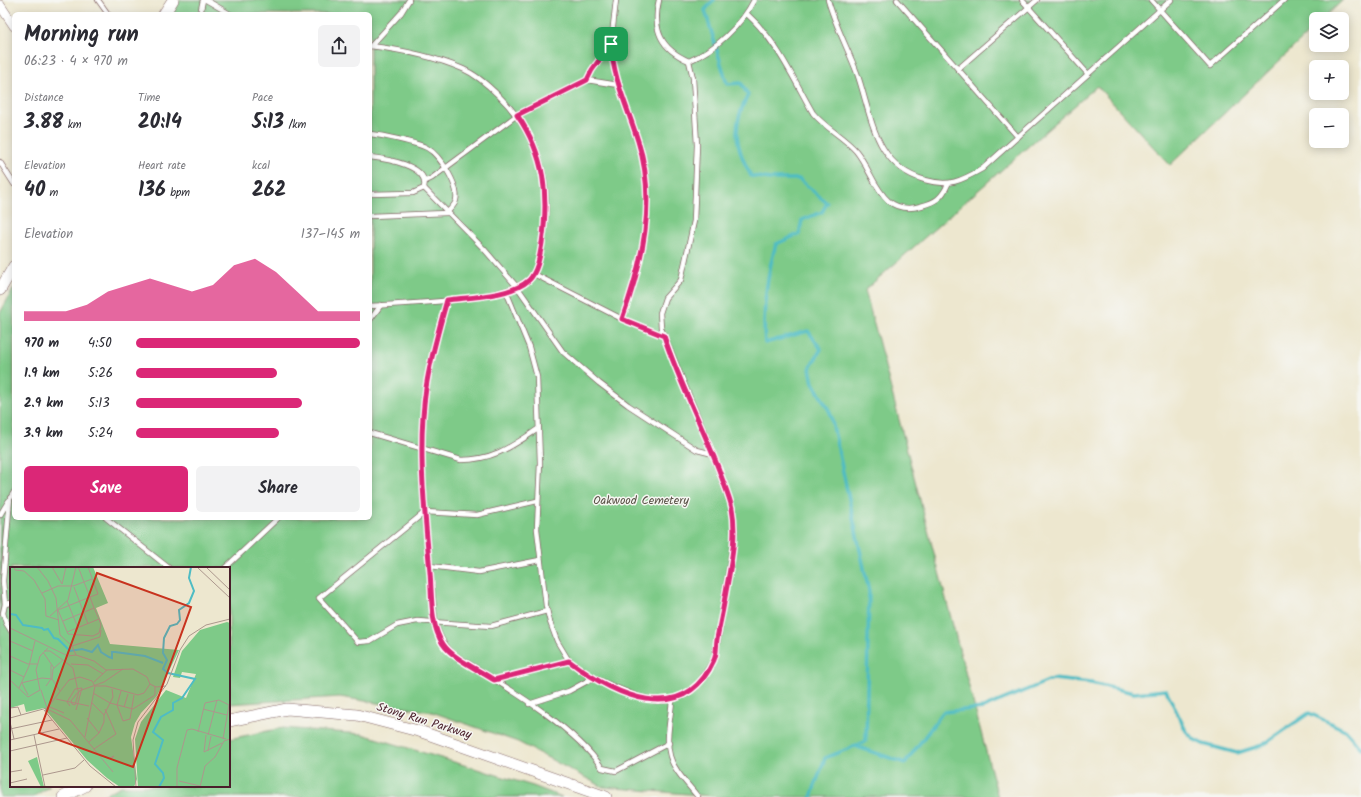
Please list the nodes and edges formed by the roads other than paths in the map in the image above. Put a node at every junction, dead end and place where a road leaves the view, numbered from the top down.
1 (98, 0) edge
2 (173, 0) edge
3 (204, 0) edge
4 (409, 0) edge
5 (616, 0) edge
6 (659, 0) edge
7 (754, 0) edge
8 (828, 0) edge
9 (1022, 0) edge
10 (1037, 0) edge
11 (1151, 0) edge
12 (1171, 0) edge
13 (1284, 0) edge
14 (899, 1) edge
15 (0, 5) edge
16 (1029, 7) junction
17 (1160, 10) junction
18 (107, 12) edge
19 (165, 12) edge
20 (201, 12) edge
21 (222, 12) edge
22 (747, 14) junction
23 (12, 23) edge
24 (372, 44) edge
25 (611, 44) junction
26 (372, 46) edge
27 (689, 62) junction
28 (958, 69) junction
29 (1088, 74) junction
30 (587, 80) junction
31 (618, 85) junction
32 (517, 115) junction
33 (372, 134) edge
34 (1018, 137) junction
35 (372, 157) edge
36 (0, 162) edge
37 (446, 168) junction
38 (12, 181) edge
39 (424, 182) junction
40 (948, 184) junction
41 (424, 188) junction
42 (372, 194) edge
43 (447, 213) junction
44 (372, 216) edge
45 (12, 269) edge
46 (534, 274) junction
47 (518, 288) junction
48 (0, 290) edge
49 (506, 291) junction
50 (447, 300) junction
51 (380, 305) junction
52 (372, 306) edge
53 (372, 317) edge
54 (622, 319) junction
55 (664, 336) junction
56 (538, 429) junction
57 (372, 434) edge
58 (421, 448) junction
59 (713, 454) junction
60 (12, 495) edge
61 (10, 498) junction
62 (537, 501) junction
63 (426, 512) junction
64 (0, 515) edge
65 (109, 520) edge
66 (276, 520) edge
67 (540, 560) junction
68 (430, 566) junction
69 (168, 567) edge
70 (226, 567) edge
71 (10, 603) edge
72 (5, 604) junction
73 (547, 611) junction
74 (434, 622) junction
75 (10, 629) edge
76 (569, 661) junction
77 (594, 678) junction
78 (494, 680) junction
79 (672, 700) junction
80 (529, 704) junction
81 (230, 721) edge
82 (669, 743) junction
83 (82, 787) edge
84 (64, 797) edge
85 (606, 797) edge
86 (698, 797) edge

1 - 18 lane
2 - 19 street
3 - 20 lane
3 - 21 lane
4 - 24 lane
5 - 25 lane
6 - 27 lane
7 - 22 lane
8 - 40 lane
9 - 16 lane
10 - 16 lane
11 - 17 lane
12 - 17 lane
13 - 17 lane
14 - 28 lane
15 - 23 street
16 - 28 lane
16 - 29 lane
17 - 29 lane
22 - 27 lane
22 - 40 lane
25 - 30 lane
25 - 31 lane
26 - 32 lane
27 - 55 lane
28 - 34 lane
29 - 34 lane
30 - 31 lane
30 - 32 lane
31 - 54 lane
32 - 37 lane
32 - 46 lane
33 - 37 lane
34 - 40 lane
35 - 39 lane
36 - 38 lane
37 - 39 lane
37 - 43 lane
39 - 41 lane
41 - 42 lane
41 - 43 lane
43 - 44 lane
43 - 47 lane
45 - 48 street
46 - 47 lane
46 - 54 lane
47 - 49 lane
47 - 59 lane
49 - 50 lane
49 - 56 lane
50 - 51 lane
50 - 58 lane
51 - 52 lane
51 - 53 lane
54 - 55 lane
55 - 59 lane
56 - 58 lane
56 - 62 lane
57 - 58 lane
58 - 63 lane
59 - 79 lane
60 - 61 lane
61 - 64 lane
61 - 72 lane
62 - 63 lane
62 - 67 lane
63 - 68 lane
63 - 74 lane
65 - 69 lane
66 - 70 lane
67 - 68 lane
67 - 73 lane
68 - 74 lane
71 - 72 lane
72 - 75 lane
73 - 74 lane
73 - 76 lane
74 - 78 lane
76 - 77 lane
76 - 78 lane
77 - 79 lane
77 - 80 lane
78 - 80 lane
79 - 82 lane
80 - 82 lane
81 - 85 street, Stony Run Parkway
82 - 86 lane
83 - 84 street

